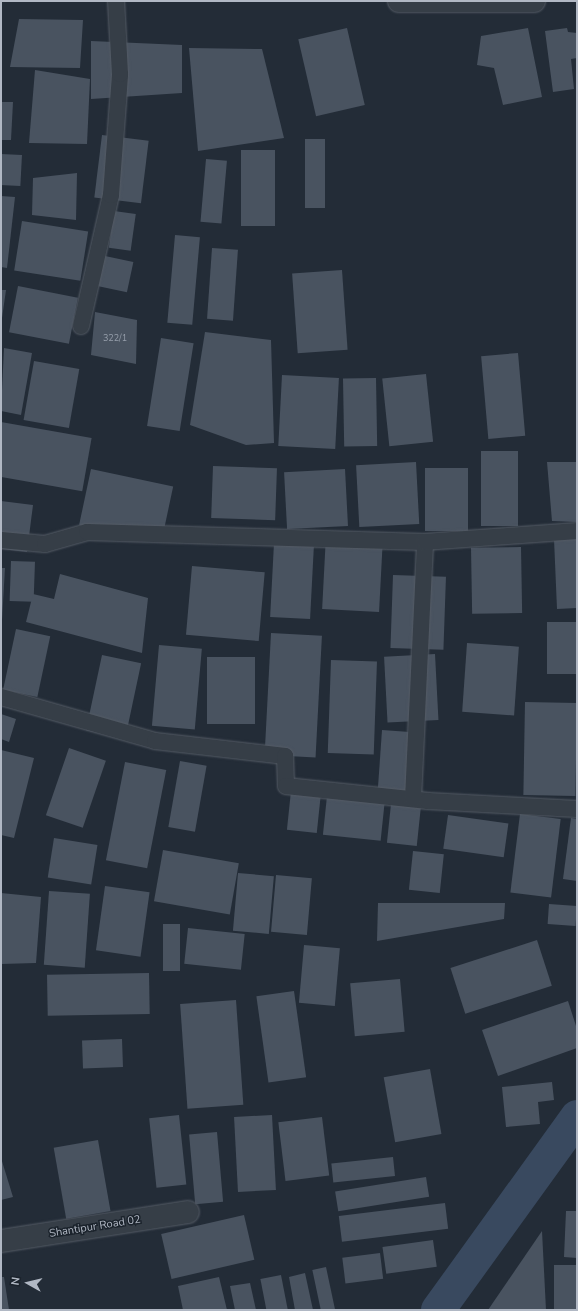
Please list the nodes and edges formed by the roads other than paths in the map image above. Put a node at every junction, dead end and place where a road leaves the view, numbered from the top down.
1 (116, 1) edge
2 (399, 1) edge
3 (534, 1) edge
4 (81, 326) dead end
5 (577, 530) edge
6 (1, 540) edge
7 (424, 542) junction
8 (1, 697) edge
9 (413, 800) junction
10 (577, 809) edge
11 (188, 1212) dead end
12 (1, 1241) edge

1 - 4 lane
2 - 3 street
5 - 7 lane
6 - 7 lane
7 - 9 lane
8 - 9 lane
9 - 10 lane
11 - 12 street, Shantipur Road 02

